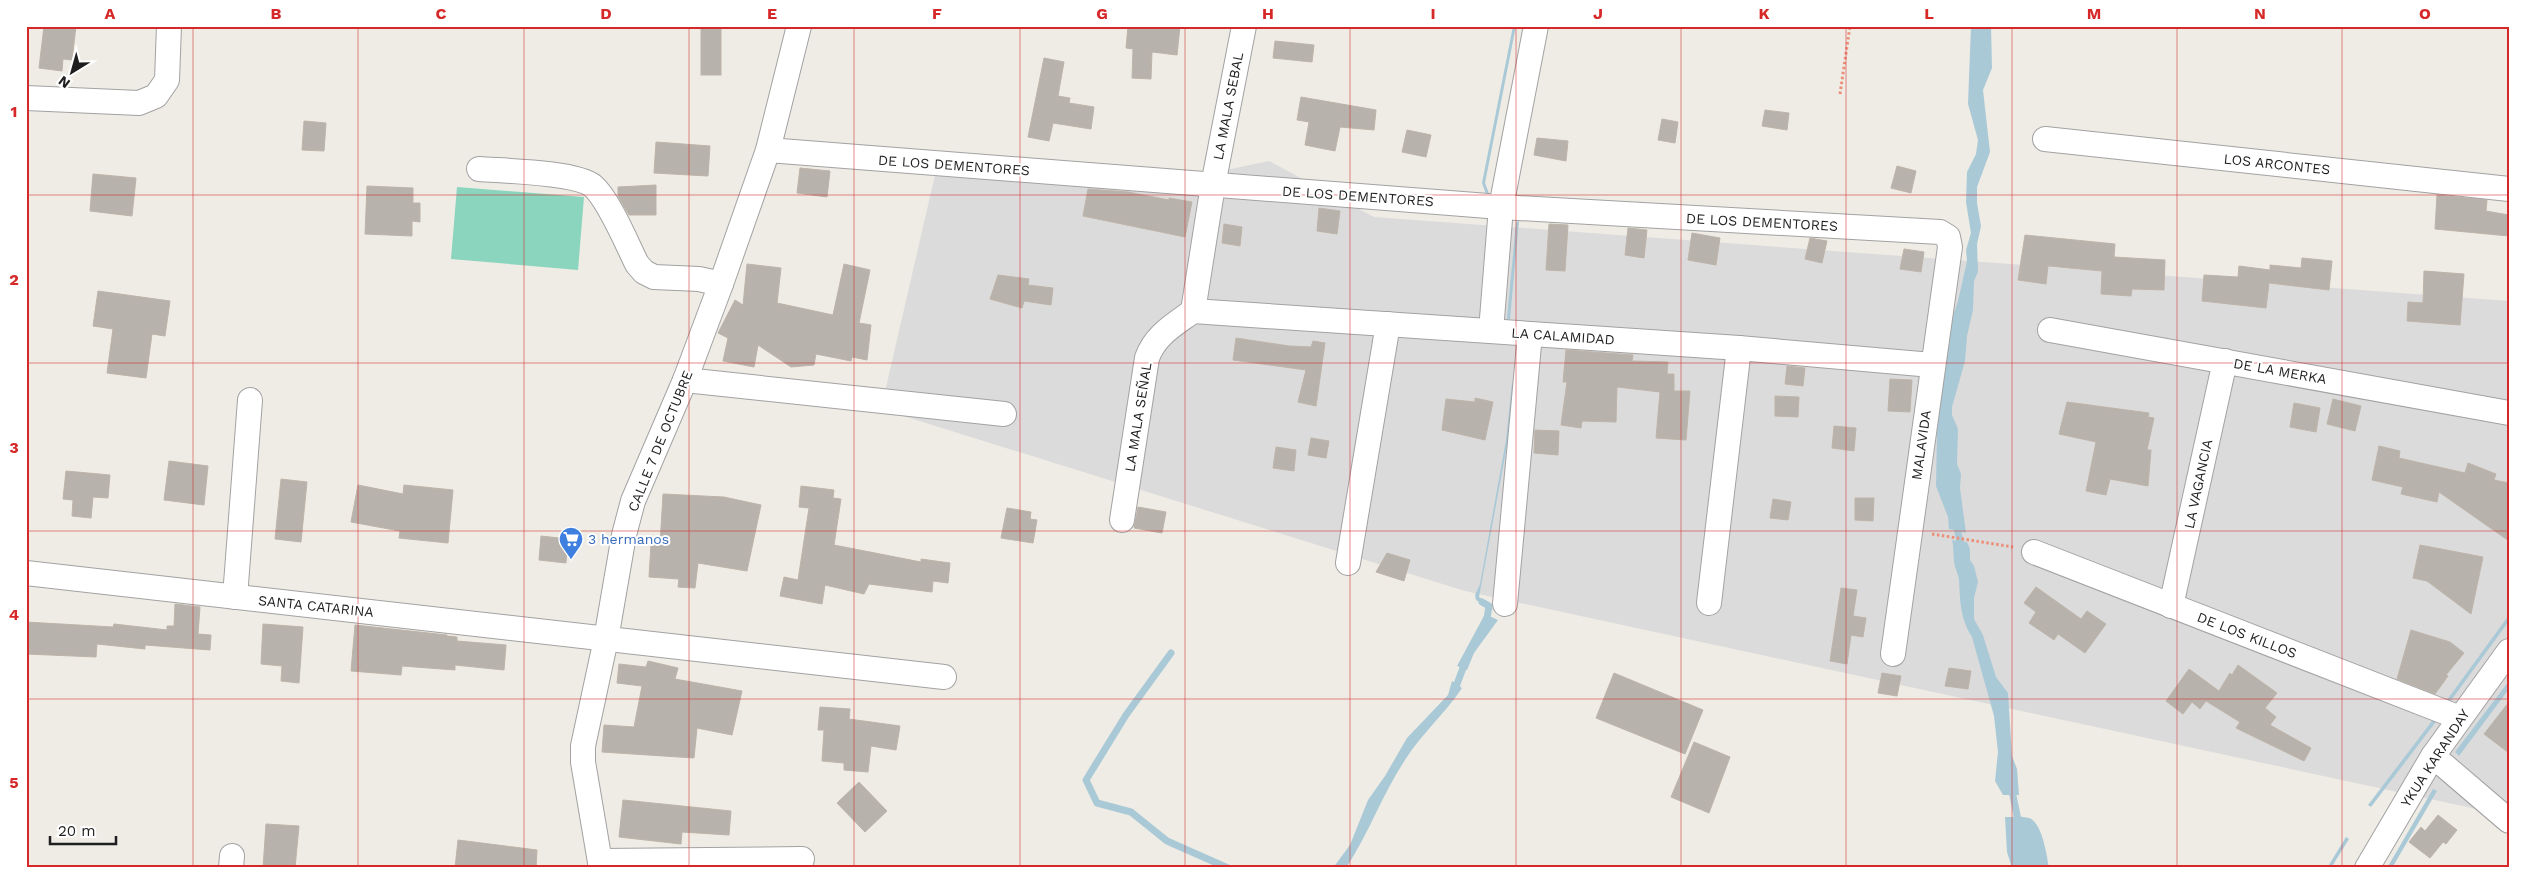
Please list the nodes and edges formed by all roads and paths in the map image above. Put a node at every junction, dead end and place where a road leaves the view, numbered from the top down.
1 (169, 26) edge
2 (799, 26) edge
3 (1244, 26) edge
4 (1536, 26) edge
5 (1850, 26) edge
6 (1840, 94) dead end
7 (26, 98) edge
8 (2045, 139) dead end
9 (768, 150) junction
10 (479, 168) dead end
11 (1213, 185) junction
12 (2509, 189) edge
13 (1501, 207) junction
14 (1948, 237) joint
15 (721, 284) junction
16 (1193, 311) junction
17 (1388, 324) junction
18 (2050, 330) dead end
19 (1490, 331) junction
20 (1530, 334) junction
21 (1739, 348) junction
22 (2225, 362) junction
23 (1932, 365) junction
24 (685, 380) junction
25 (250, 400) dead end
26 (2509, 413) edge
27 (1004, 414) dead end
28 (1122, 520) dead end
29 (1942, 536) dead end
30 (2034, 552) joint
31 (1348, 563) dead end
32 (26, 573) edge
33 (235, 597) junction
34 (1709, 603) dead end
35 (1505, 604) dead end
36 (2171, 606) junction
37 (606, 639) junction
38 (2509, 651) edge
39 (1893, 654) dead end
40 (944, 677) dead end
41 (2460, 718) junction
42 (2433, 756) junction
43 (2509, 821) edge
44 (802, 860) dead end
45 (601, 864) edge
46 (2367, 868) edge

1 - 7 street
2 - 9 street, CALLE 7 DE OCTUBRE
3 - 11 street, LA MALA SEBAL
4 - 13 street
5 - 6 path
8 - 12 street, LOS ARCONTES
9 - 11 street, DE LOS DEMENTORES
9 - 15 street, CALLE 7 DE OCTUBRE
10 - 15 street
11 - 13 street, DE LOS DEMENTORES
11 - 16 street
13 - 14 street, DE LOS DEMENTORES
13 - 19 street
14 - 23 street, MALAVIDA
15 - 24 street, CALLE 7 DE OCTUBRE
16 - 17 street, LA CALAMIDAD
16 - 28 street, LA MALA SEÑAL
17 - 19 street, LA CALAMIDAD
17 - 31 street
18 - 22 street, DE LA MERKA
19 - 20 street, LA CALAMIDAD
20 - 21 street, LA CALAMIDAD
20 - 35 street
21 - 23 street, LA CALAMIDAD
21 - 34 street
22 - 26 street, DE LA MERKA
22 - 36 street, LA VAGANCIA
23 - 39 street, MALAVIDA
24 - 27 street
24 - 37 street, CALLE 7 DE OCTUBRE
25 - 33 street
29 - 30 path
30 - 36 street, DE LOS KILLOS
32 - 33 street, SANTA CATARINA
33 - 37 street, SANTA CATARINA
36 - 41 street, DE LOS KILLOS
37 - 40 street, SANTA CATARINA
37 - 45 street, CALLE 7 DE OCTUBRE
38 - 41 street, YKUA KARANDAY
41 - 42 street, YKUA KARANDAY
42 - 43 street
42 - 46 street, YKUA KARANDAY
44 - 45 street

